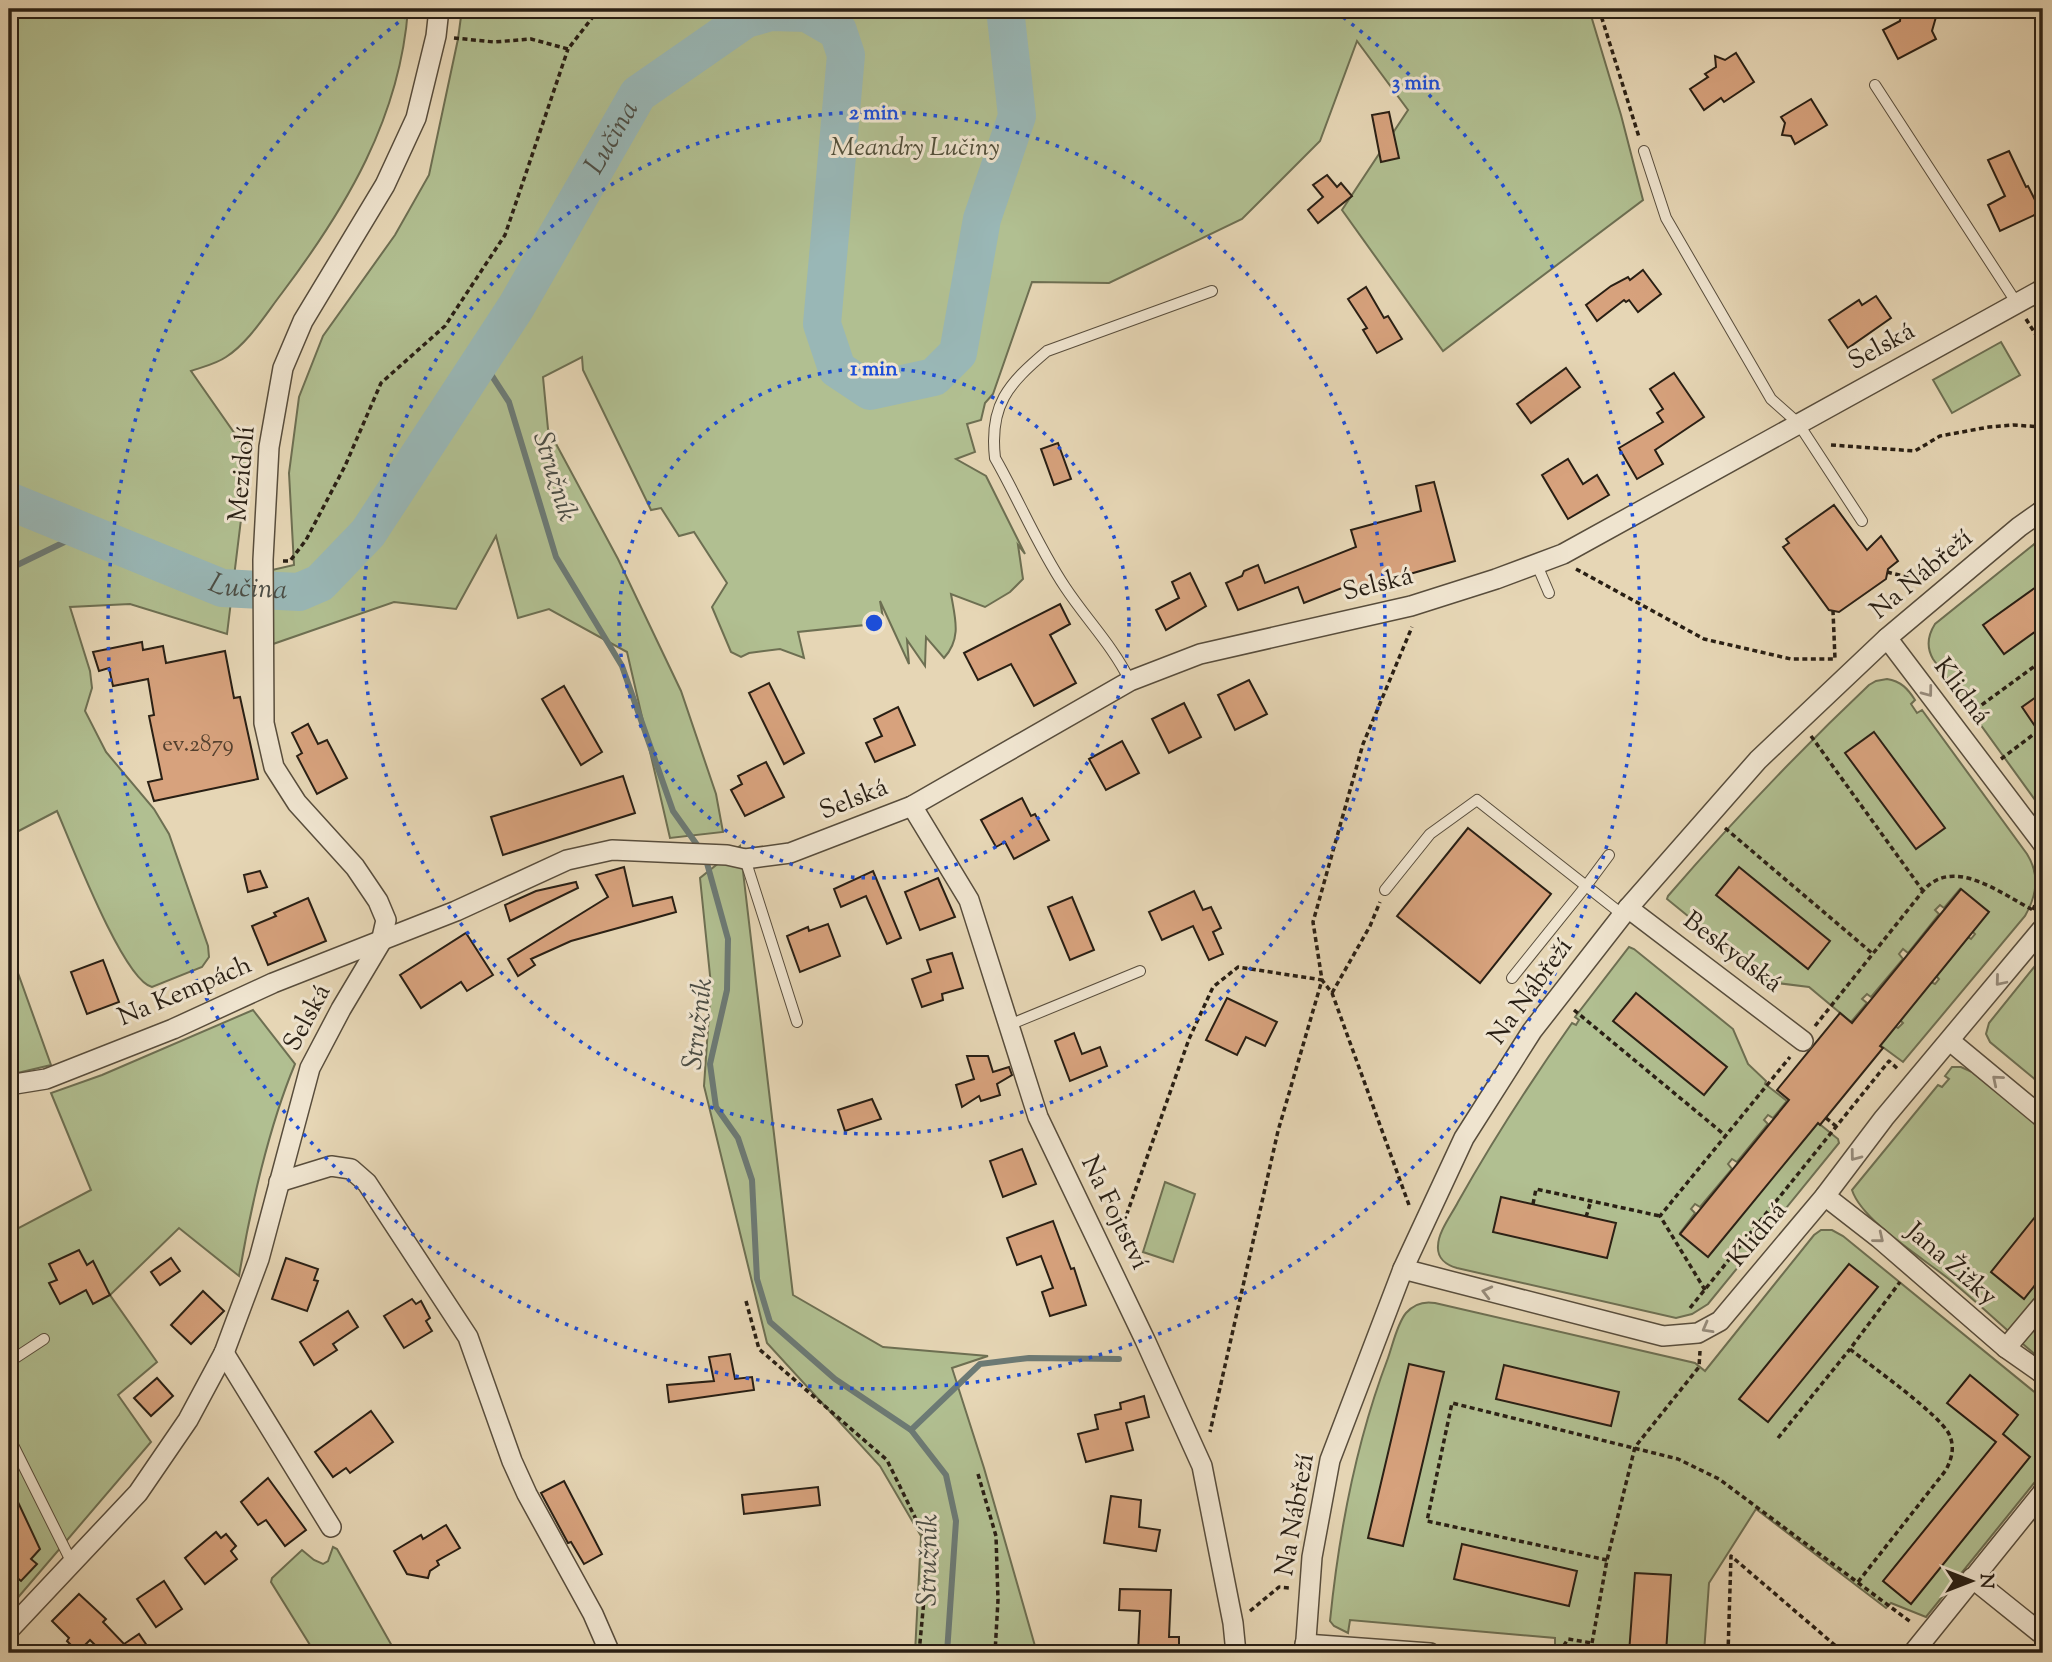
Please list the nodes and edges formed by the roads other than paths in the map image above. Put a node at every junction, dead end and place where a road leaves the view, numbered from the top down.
1 (439, 9) edge
2 (1875, 85) dead end
3 (1644, 151) road end
4 (2043, 289) edge
5 (1212, 291) dead end
6 (2020, 308) junction
7 (1801, 427) junction
8 (2043, 510) edge
9 (1862, 521) dead end
10 (1537, 565) junction
11 (1549, 593) dead end
12 (1887, 638) junction
13 (1130, 681) junction
14 (912, 806) junction
15 (2039, 851) edge
16 (1609, 855) dead end
17 (736, 857) junction
18 (1587, 886) junction
19 (1385, 890) road end
20 (1625, 911) junction
21 (2043, 928) edge
22 (381, 942) junction
23 (1140, 971) dead end
24 (1512, 978) dead end
25 (797, 1022) dead end
26 (1009, 1025) junction
27 (1803, 1041) dead end
28 (1950, 1041) junction
29 (9, 1085) edge
30 (2043, 1118) edge
31 (279, 1182) junction
32 (1825, 1196) junction
33 (1403, 1269) junction
34 (2043, 1304) edge
35 (44, 1339) dead end
36 (2006, 1348) junction
37 (224, 1353) junction
38 (9, 1362) edge
39 (2043, 1374) edge
40 (9, 1437) edge
41 (2043, 1492) edge
42 (331, 1527) dead end
43 (72, 1563) junction
44 (1972, 1578) junction
45 (9, 1630) edge
46 (2043, 1635) edge
47 (1305, 1649) edge
48 (610, 1653) edge
49 (1236, 1653) edge
50 (1430, 1653) edge
51 (1913, 1653) edge

1 - 22 street, Mezidolí
2 - 6 lane
3 - 7 lane
4 - 6 street, Selská
5 - 13 lane
6 - 7 street, Selská
7 - 9 lane
7 - 10 street, Selská
8 - 12 street, Na Nábřeží
10 - 11 lane
10 - 13 street, Selská
12 -> 15 street, Klidná
12 - 20 street, Na Nábřeží
13 - 14 street, Selská
14 - 17 street, Selská
14 - 26 street, Na Fojtství
16 - 18 lane
17 - 22 street, Selská
17 - 25 lane
18 - 19 lane
18 - 20 lane
18 - 24 lane
20 - 27 street, Beskydská
20 - 33 street, Na Nábřeží
21 -> 28 street, Klidná
22 - 29 street, Na Kempách
22 - 31 street, Selská
23 - 26 lane
26 - 49 street, Na Fojtství
30 -> 28 street
28 -> 32 street, Klidná
31 - 37 street, Selská
31 - 48 street
32 -> 33 street, Klidná
32 -> 36 street, Jana Žižky
33 - 47 street, Na Nábřeží
34 - 36 street
35 - 38 lane
36 - 39 street, Jana Žižky
37 - 42 street
37 - 43 street, Selská
40 - 43 lane
41 - 44 street
43 - 45 street, Selská
44 - 46 street
44 - 51 street
47 - 50 street

